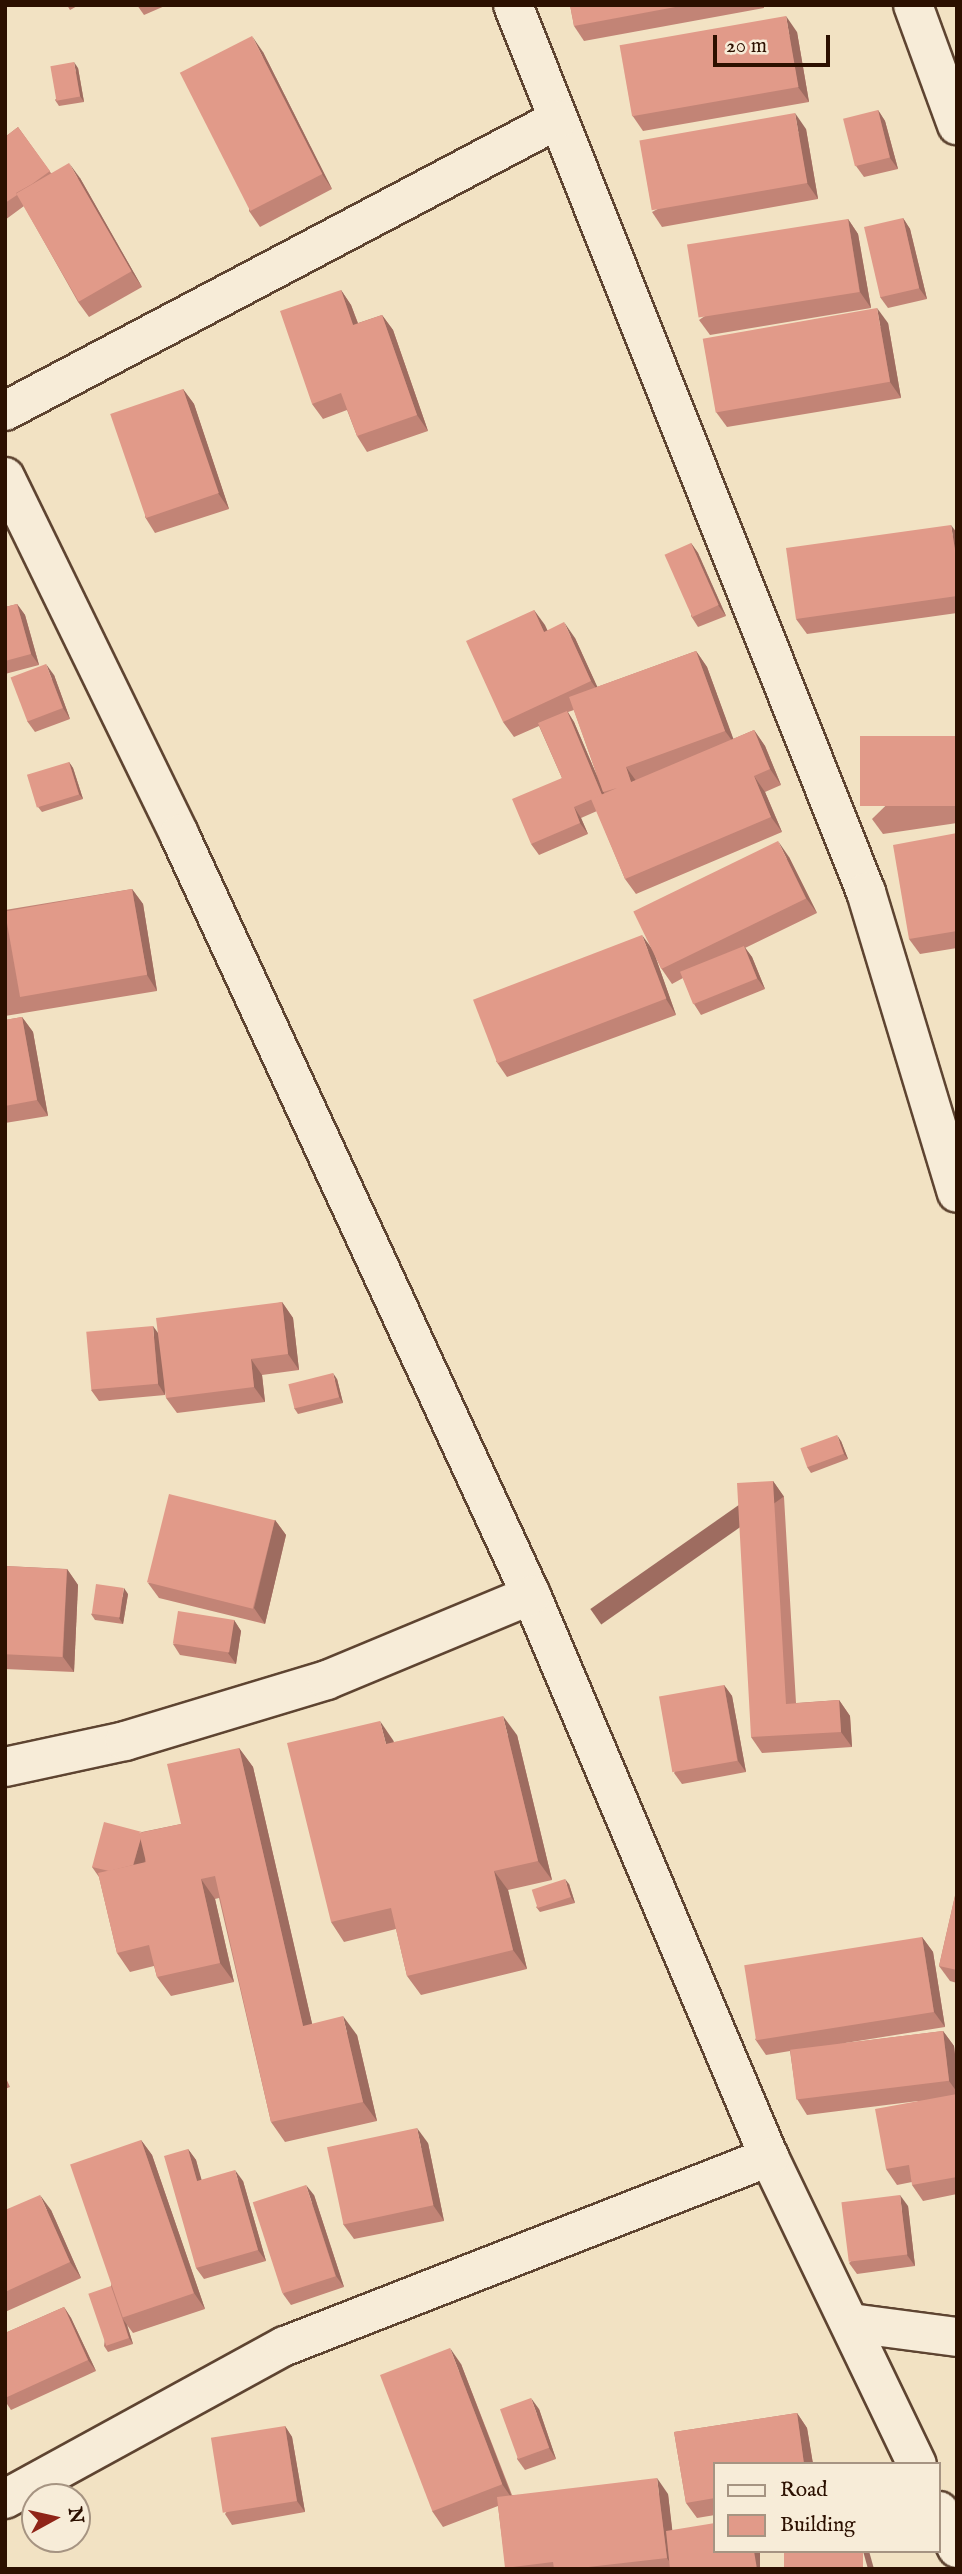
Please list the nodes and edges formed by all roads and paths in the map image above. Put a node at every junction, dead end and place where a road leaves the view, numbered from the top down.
1 (513, 5) edge
2 (913, 5) edge
3 (557, 120) junction
4 (957, 125) edge
5 (5, 411) edge
6 (5, 477) edge
7 (957, 1193) edge
8 (531, 1595) junction
9 (5, 1767) edge
10 (769, 2157) junction
11 (851, 2323) junction
12 (957, 2337) edge
13 (916, 2462) edge
14 (5, 2499) edge
15 (941, 2515) edge
16 (957, 2548) edge

1 - 3 street
2 - 4 street
3 - 5 street
3 - 7 street
6 - 8 street
8 - 9 street
8 - 10 street
10 - 11 street
10 - 14 street
11 - 12 street
11 - 13 street
15 - 16 street

